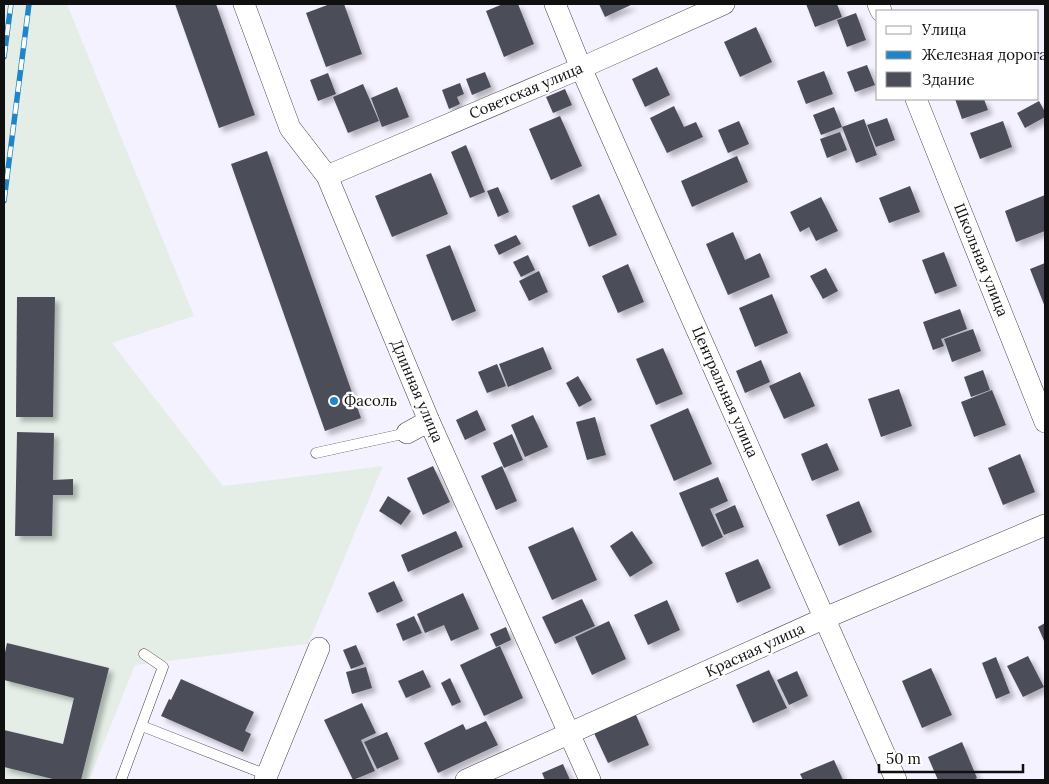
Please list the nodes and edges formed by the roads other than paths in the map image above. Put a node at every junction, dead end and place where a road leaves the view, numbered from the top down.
1 (244, 4) edge
2 (555, 4) edge
3 (724, 4) edge
4 (581, 68) junction
5 (916, 100) edge
6 (328, 176) junction
7 (430, 420) junction
8 (1045, 422) edge
9 (407, 433) joint
10 (316, 453) dead end
11 (1045, 525) edge
12 (825, 618) junction
13 (319, 648) dead end
14 (144, 654) dead end
15 (142, 726) junction
16 (570, 734) junction
17 (266, 778) edge
18 (121, 780) edge
19 (466, 780) edge
20 (590, 780) edge
21 (896, 780) edge

1 - 6 street, Длинная улица
2 - 4 street, Центральная улица
3 - 4 street, Советская улица
4 - 6 street, Советская улица
4 - 12 street, Центральная улица
5 - 8 street, Школьная улица
6 - 7 street, Длинная улица
7 - 9 street
7 - 16 street, Длинная улица
9 - 10 lane
11 - 12 street, Красная улица
12 - 16 street, Красная улица
12 - 21 street, Центральная улица
13 - 17 street
14 - 15 lane
15 - 17 lane
15 - 18 lane
16 - 19 street, Красная улица
16 - 20 street, Длинная улица

